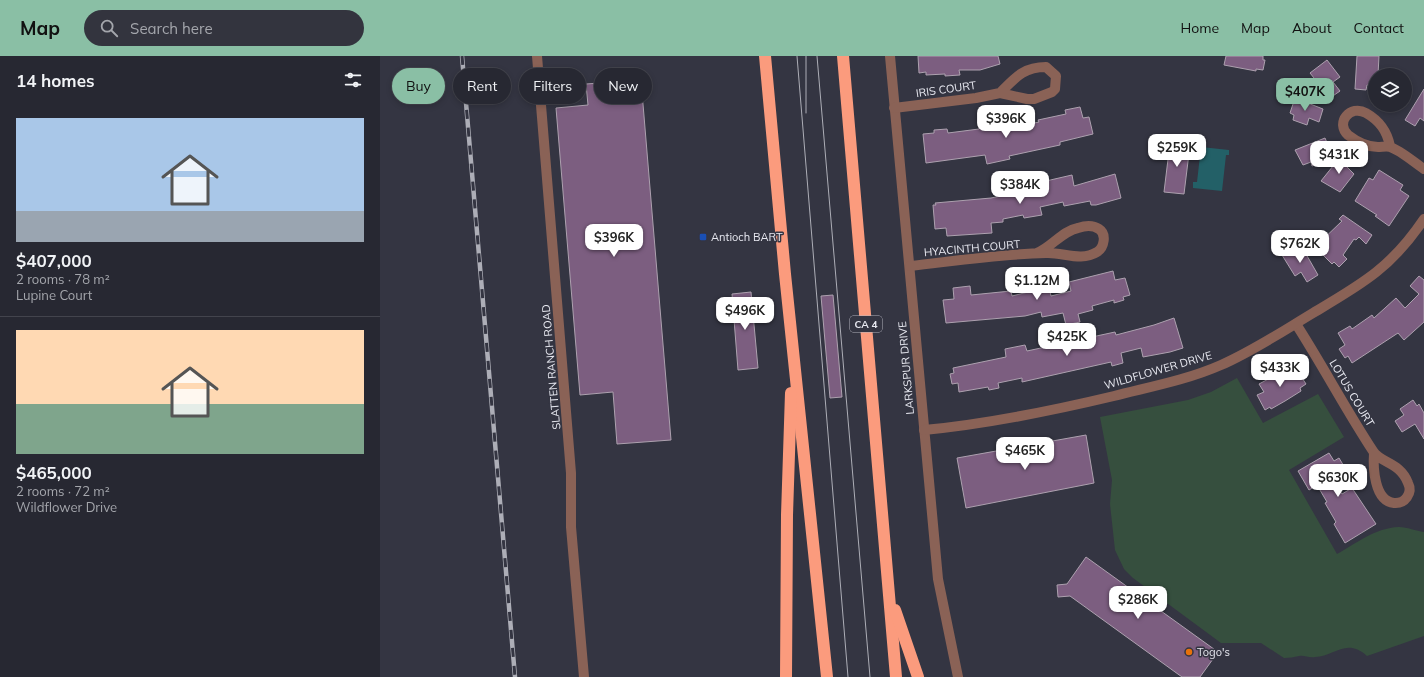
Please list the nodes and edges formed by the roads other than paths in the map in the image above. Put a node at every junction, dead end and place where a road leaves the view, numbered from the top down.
1 (537, 56) edge
2 (766, 56) edge
3 (843, 56) edge
4 (890, 56) edge
5 (1000, 92) junction
6 (894, 108) junction
7 (1390, 146) junction
8 (1424, 169) edge
9 (1424, 219) edge
10 (1037, 253) junction
11 (910, 266) junction
12 (1296, 324) junction
13 (792, 346) junction
14 (924, 430) junction
15 (1374, 454) junction
16 (889, 592) junction
17 (584, 677) edge
18 (786, 677) edge
19 (827, 677) edge
20 (896, 677) edge
21 (918, 677) edge
22 (958, 677) edge

1 - 17 street, SLATTEN RANCH ROAD
2 - 13 highway
3 - 16 highway, CA 4
4 - 6 street, LARKSPUR DRIVE
5 - 5 street, IRIS COURT
5 - 6 street, IRIS COURT
6 - 11 street, LARKSPUR DRIVE
7 - 7 street
7 - 8 street
9 - 12 street, WILDFLOWER DRIVE
10 - 10 street, HYACINTH COURT
10 - 11 street, HYACINTH COURT
11 - 14 street, LARKSPUR DRIVE
12 - 14 street, WILDFLOWER DRIVE
12 - 15 street, LOTUS COURT
13 - 18 highway
13 - 19 highway
14 - 22 street, LARKSPUR DRIVE
15 - 15 street, LOTUS COURT
16 - 20 highway, CA 4
16 - 21 highway

